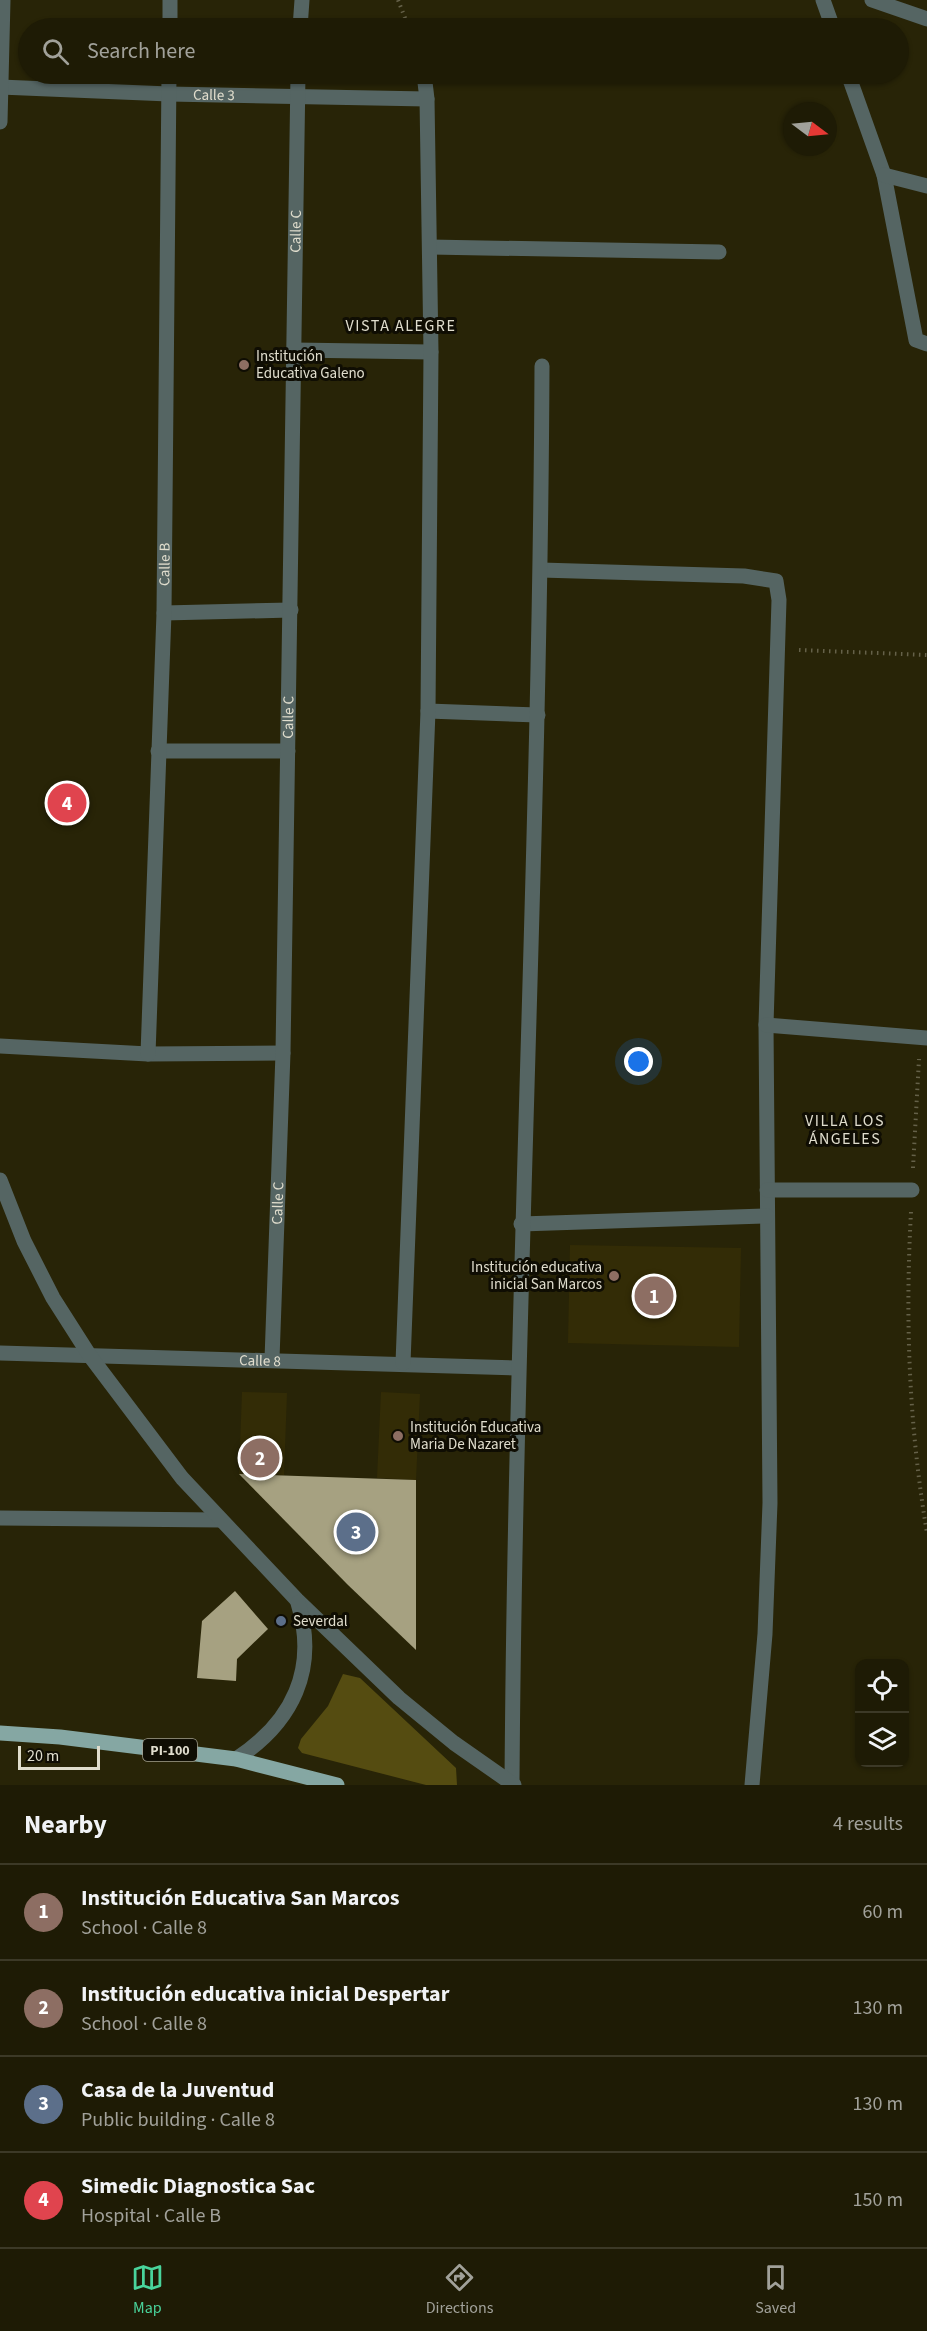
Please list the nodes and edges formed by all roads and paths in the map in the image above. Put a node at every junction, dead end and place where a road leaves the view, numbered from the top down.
1 (3, 0) edge
2 (170, 0) edge
3 (302, 0) edge
4 (398, 0) edge
5 (823, 0) edge
6 (872, 0) edge
7 (170, 18) edge
8 (301, 18) edge
9 (405, 18) edge
10 (829, 18) edge
11 (927, 19) edge
12 (169, 84) edge
13 (298, 84) edge
14 (426, 84) edge
15 (852, 84) edge
16 (0, 87) edge
17 (169, 94) junction
18 (297, 96) junction
19 (428, 99) junction
20 (0, 122) edge
21 (884, 175) junction
22 (927, 186) edge
23 (430, 247) junction
24 (719, 252) dead end
25 (927, 344) edge
26 (294, 350) junction
27 (431, 352) junction
28 (542, 366) dead end
29 (541, 570) junction
30 (291, 610) junction
31 (164, 613) junction
32 (778, 650) junction
33 (927, 655) edge
34 (428, 711) junction
35 (538, 715) junction
36 (158, 751) junction
37 (288, 751) junction
38 (766, 1025) junction
39 (924, 1038) edge
40 (0, 1046) edge
41 (283, 1053) junction
42 (148, 1054) junction
43 (0, 1180) edge
44 (912, 1190) junction
45 (767, 1191) junction
46 (767, 1216) junction
47 (521, 1224) junction
48 (0, 1353) edge
49 (90, 1356) junction
50 (272, 1359) junction
51 (403, 1363) junction
52 (517, 1368) junction
53 (0, 1518) edge
54 (221, 1520) junction
55 (927, 1533) edge
56 (297, 1600) junction
57 (0, 1734) edge
58 (236, 1759) junction
59 (513, 1784) edge
60 (337, 1785) edge
61 (752, 1785) edge

1 - 16 street
2 - 7 street
3 - 8 street
4 - 9 path
5 - 10 street
6 - 11 street
12 - 17 street, Calle B
13 - 18 street, Calle C
14 - 19 street
15 - 21 street
16 - 17 street, Calle 3
16 - 20 street
17 - 18 street, Calle 3
17 - 31 street, Calle B
18 - 19 street, Calle 3
18 - 26 street, Calle C
19 - 23 street
21 - 22 street
21 - 25 street
23 - 24 street
23 - 27 street
26 - 27 street
26 - 30 street, Calle C
27 - 34 street
28 - 29 street
29 - 32 street
29 - 35 street
30 - 31 street
30 - 37 street, Calle C
31 - 36 street, Calle B
32 - 33 path
32 - 38 street
34 - 35 street
34 - 51 street
35 - 47 street
36 - 37 street
36 - 42 street, Calle B
37 - 41 street, Calle C
38 - 39 street
38 - 45 street
39 - 44 path
40 - 42 street
41 - 42 street
41 - 50 street, Calle C
43 - 49 street
44 - 45 street
44 - 55 path
45 - 46 street
46 - 47 street
46 - 61 street
47 - 52 street
48 - 49 street, Calle 8
49 - 50 street, Calle 8
49 - 54 street
50 - 51 street, Calle 8
51 - 52 street, Calle 8
52 - 59 street
53 - 54 street
54 - 56 street
56 - 58 street
56 - 59 street
57 - 58 main road, PI-100
58 - 60 main road, PI-100

